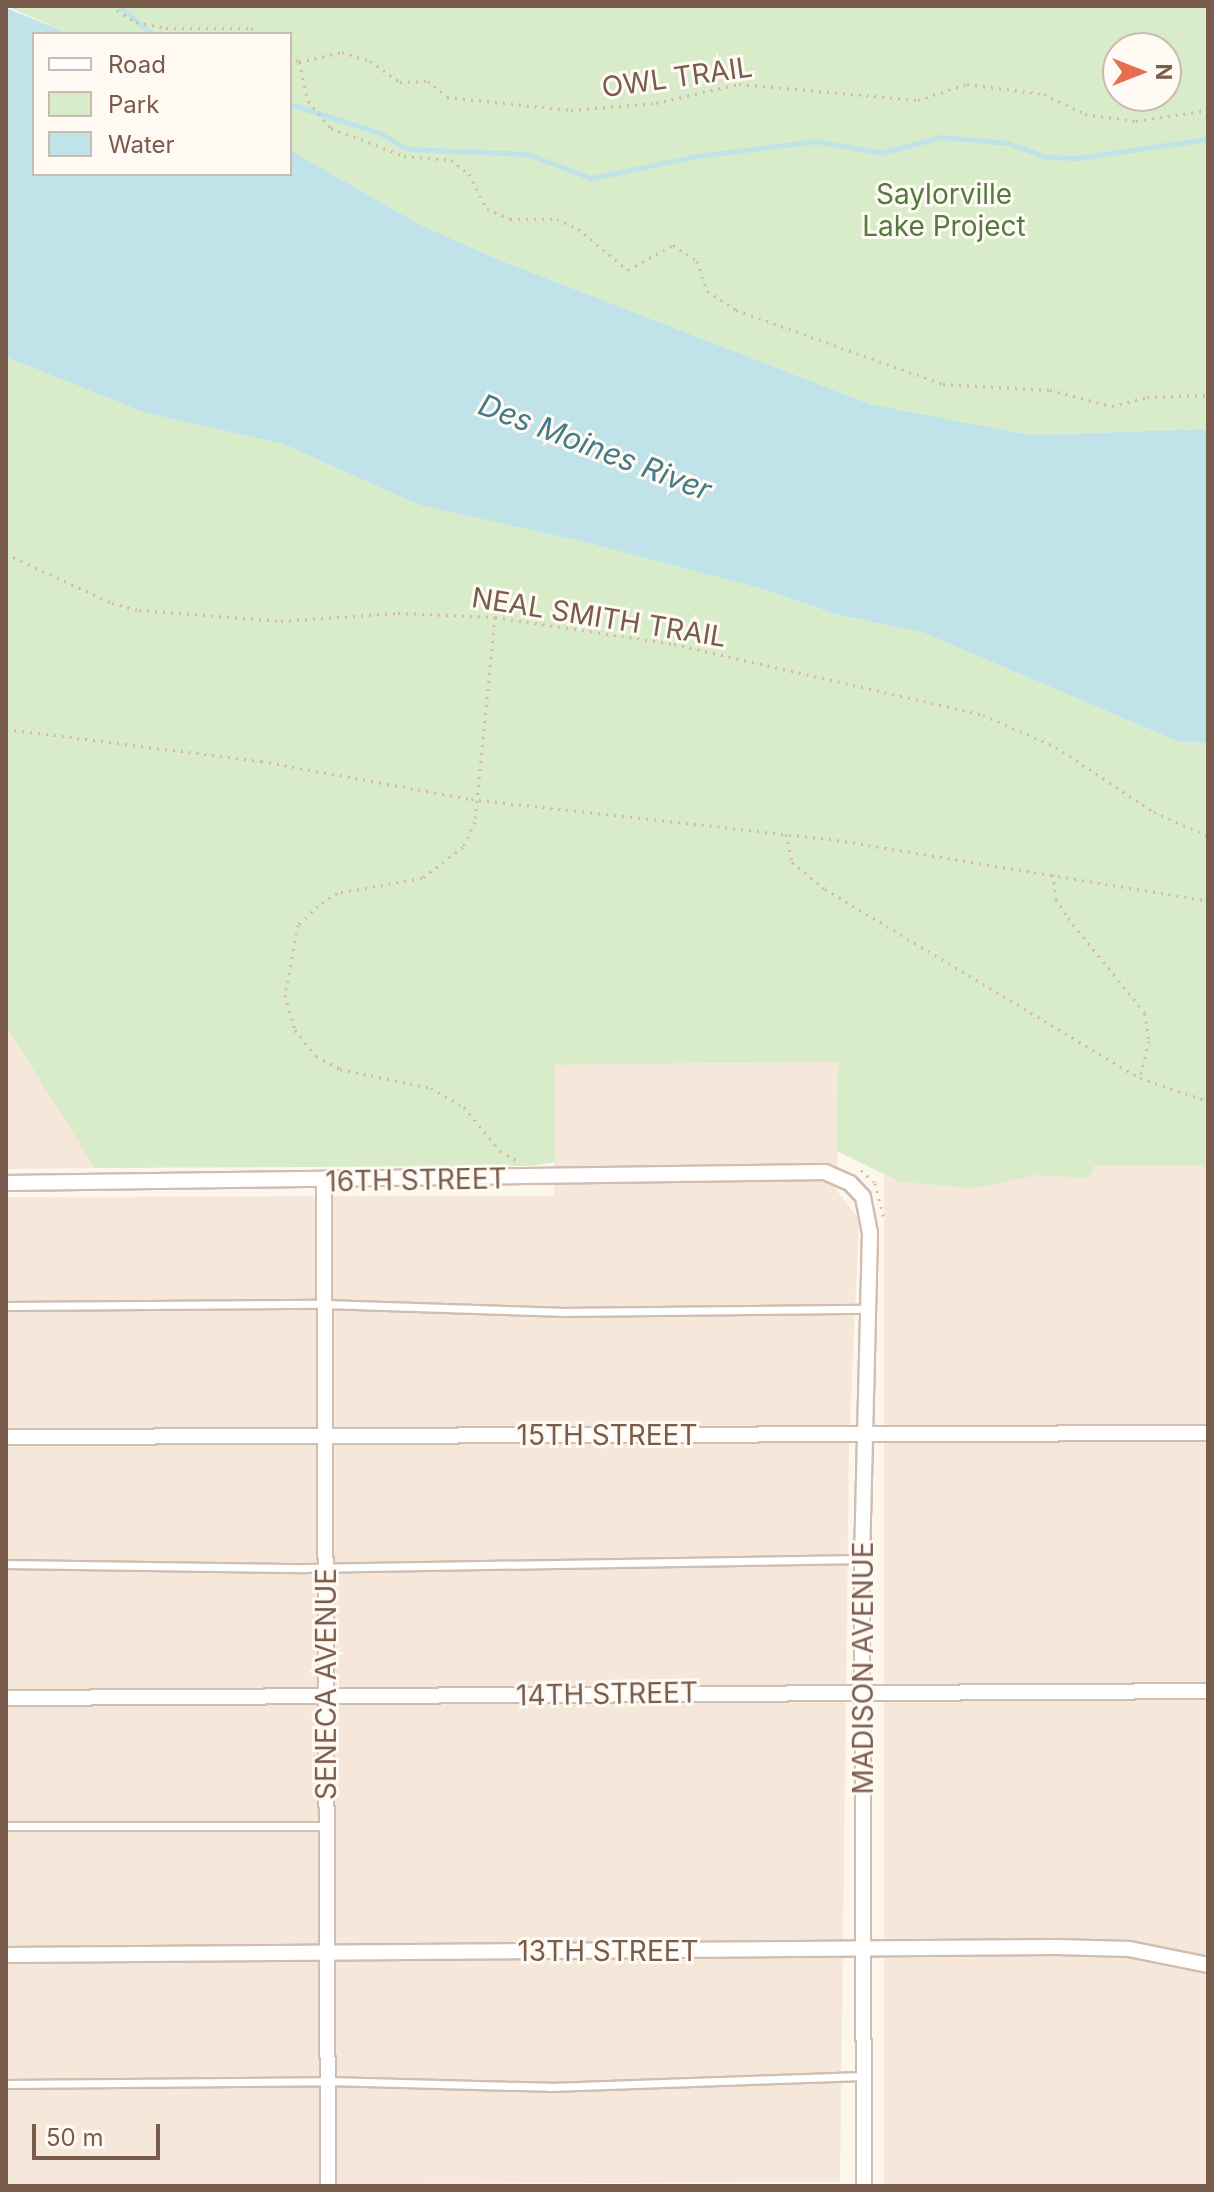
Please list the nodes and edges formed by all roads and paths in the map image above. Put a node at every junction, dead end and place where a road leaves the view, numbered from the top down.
1 (110, 6) edge
2 (258, 32) edge
3 (292, 57) edge
4 (299, 62) junction
5 (1208, 110) edge
6 (1208, 395) edge
7 (6, 554) edge
8 (495, 617) junction
9 (6, 729) edge
10 (477, 799) junction
11 (786, 834) junction
12 (1208, 836) edge
13 (1053, 874) junction
14 (1208, 901) edge
15 (1140, 1078) junction
16 (1208, 1101) edge
17 (529, 1161) dead end
18 (854, 1166) dead end
19 (825, 1172) joint
20 (324, 1181) junction
21 (6, 1183) edge
22 (885, 1234) dead end
23 (324, 1304) junction
24 (6, 1306) edge
25 (869, 1309) junction
26 (1208, 1433) edge
27 (864, 1434) junction
28 (325, 1436) junction
29 (6, 1437) edge
30 (862, 1559) junction
31 (6, 1564) edge
32 (325, 1567) junction
33 (863, 1691) junction
34 (1208, 1691) edge
35 (326, 1696) junction
36 (6, 1698) edge
37 (6, 1826) edge
38 (326, 1826) junction
39 (864, 1949) junction
40 (327, 1953) junction
41 (6, 1955) edge
42 (1208, 1965) edge
43 (864, 2076) junction
44 (327, 2081) junction
45 (6, 2084) edge
46 (328, 2186) edge
47 (864, 2186) edge

1 - 2 path
3 - 4 path
4 - 5 path, OWL TRAIL
4 - 6 path
7 - 8 path, NEAL SMITH TRAIL
8 - 10 path
8 - 12 path, NEAL SMITH TRAIL
9 - 10 path
10 - 11 path
10 - 17 path
11 - 13 path
11 - 15 path
13 - 14 path
13 - 15 path
15 - 16 path
18 - 22 path
19 - 20 street, 16TH STREET
19 - 25 street, MADISON AVENUE
20 - 21 street, 16TH STREET
20 - 23 street, SENECA AVENUE
23 - 24 lane
23 - 25 lane
23 - 28 street, SENECA AVENUE
25 - 27 street, MADISON AVENUE
26 - 27 street, 15TH STREET
27 - 28 street, 15TH STREET
27 - 30 street, MADISON AVENUE
28 - 29 street, 15TH STREET
28 - 32 street, SENECA AVENUE
30 - 32 lane
30 - 33 street, MADISON AVENUE
31 - 32 lane
32 - 35 street, SENECA AVENUE
33 - 34 street, 14TH STREET
33 - 35 street, 14TH STREET
33 - 39 street, MADISON AVENUE
35 - 36 street, 14TH STREET
35 - 38 street, SENECA AVENUE
37 - 38 lane
38 - 40 street, SENECA AVENUE
39 - 40 street, 13TH STREET
39 - 42 street, 13TH STREET
39 - 43 street, MADISON AVENUE
40 - 41 street, 13TH STREET
40 - 44 street, SENECA AVENUE
43 - 44 lane
43 - 47 street, MADISON AVENUE
44 - 45 lane
44 - 46 street, SENECA AVENUE

